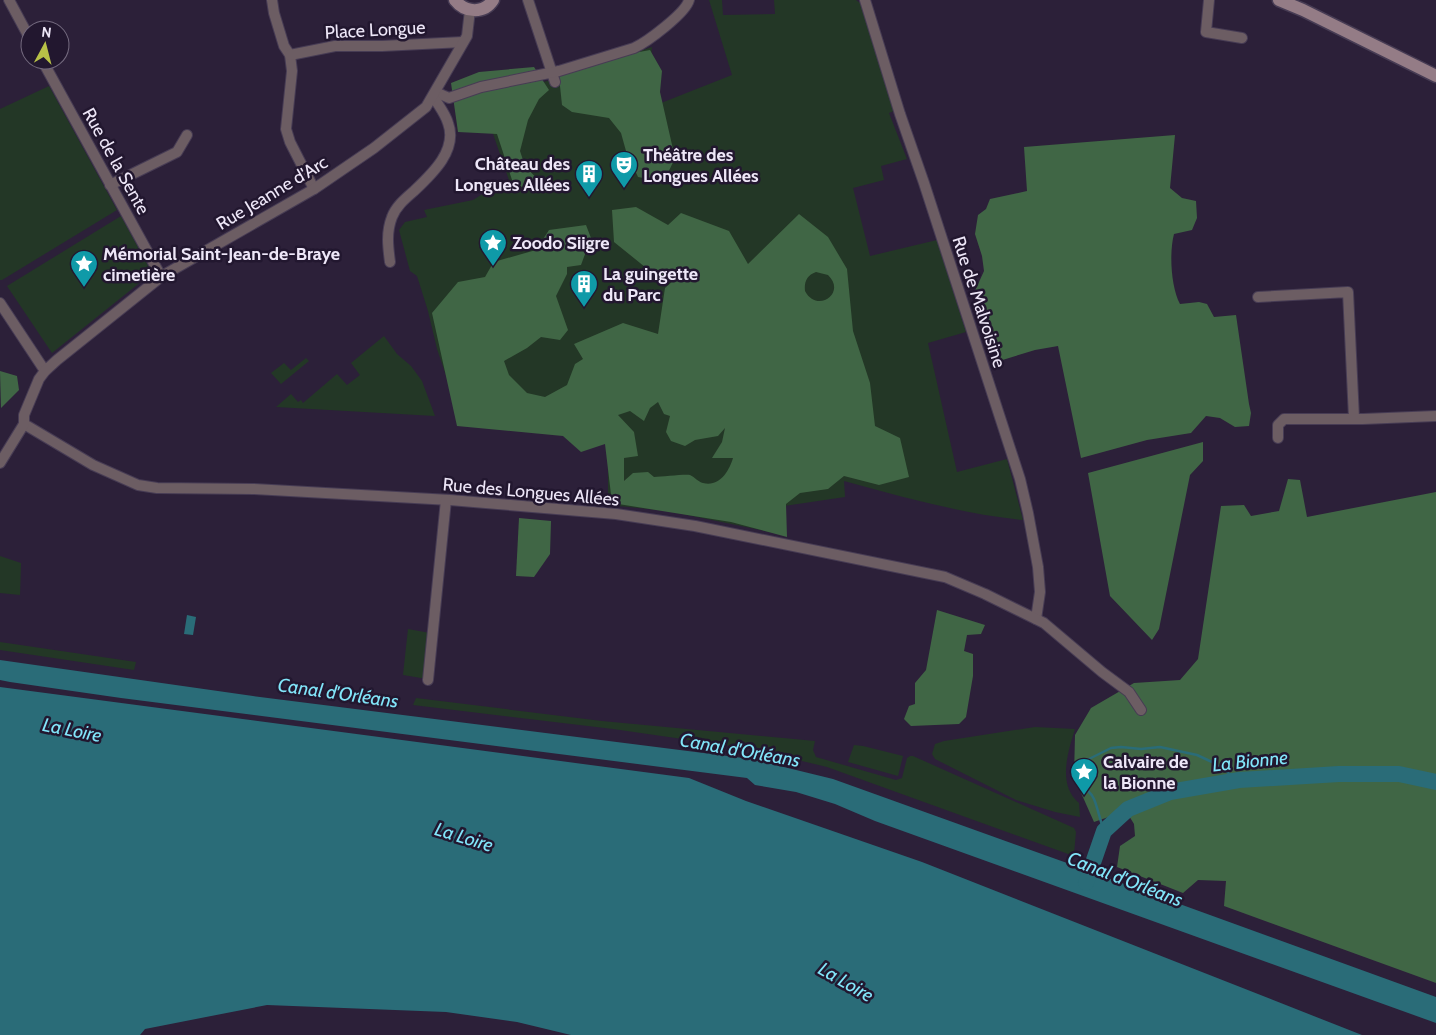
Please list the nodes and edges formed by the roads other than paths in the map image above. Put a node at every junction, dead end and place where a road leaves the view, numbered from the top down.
1 (9, 0) edge
2 (272, 0) edge
3 (455, 0) edge
4 (493, 0) edge
5 (528, 0) edge
6 (689, 0) edge
7 (865, 0) edge
8 (1209, 0) edge
9 (1280, 0) edge
10 (470, 10) junction
11 (20, 20) edge
12 (1242, 38) dead end
13 (463, 42) junction
14 (290, 55) junction
15 (47, 70) edge
16 (1436, 76) edge
17 (553, 77) junction
18 (434, 98) junction
19 (187, 135) dead end
20 (110, 185) junction
21 (314, 189) junction
22 (390, 262) dead end
23 (162, 276) junction
24 (1258, 296) dead end
25 (0, 303) edge
26 (45, 371) junction
27 (1436, 416) edge
28 (1354, 418) junction
29 (24, 424) junction
30 (1278, 438) dead end
31 (0, 463) edge
32 (446, 500) junction
33 (1036, 619) junction
34 (428, 680) dead end
35 (1141, 710) dead end

1 - 11 street
2 - 14 street
3 - 10 main road
4 - 10 main road
5 - 17 street
6 - 17 street
7 - 33 street, Rue de Malvoisine
8 - 12 street
9 - 16 main road
10 - 13 street
13 - 14 street, Place Longue
13 - 18 street
14 - 21 street
15 - 20 street, Rue de la Sente
17 - 18 street
18 - 21 street, Rue Jeanne d'Arc
18 - 22 street
19 - 20 street
20 - 23 street, Rue de la Sente
21 - 23 street, Rue Jeanne d'Arc
23 - 26 street, Rue Jeanne d'Arc
24 - 28 street
25 - 26 street
26 - 29 street, Rue Jeanne d'Arc
27 - 28 street
28 - 30 street
29 - 31 street, Rue Jeanne d'Arc
29 - 32 street, Rue des Longues Allées
32 - 33 street, Rue des Longues Allées
32 - 34 street
33 - 35 street, Rue des Longues Allées

